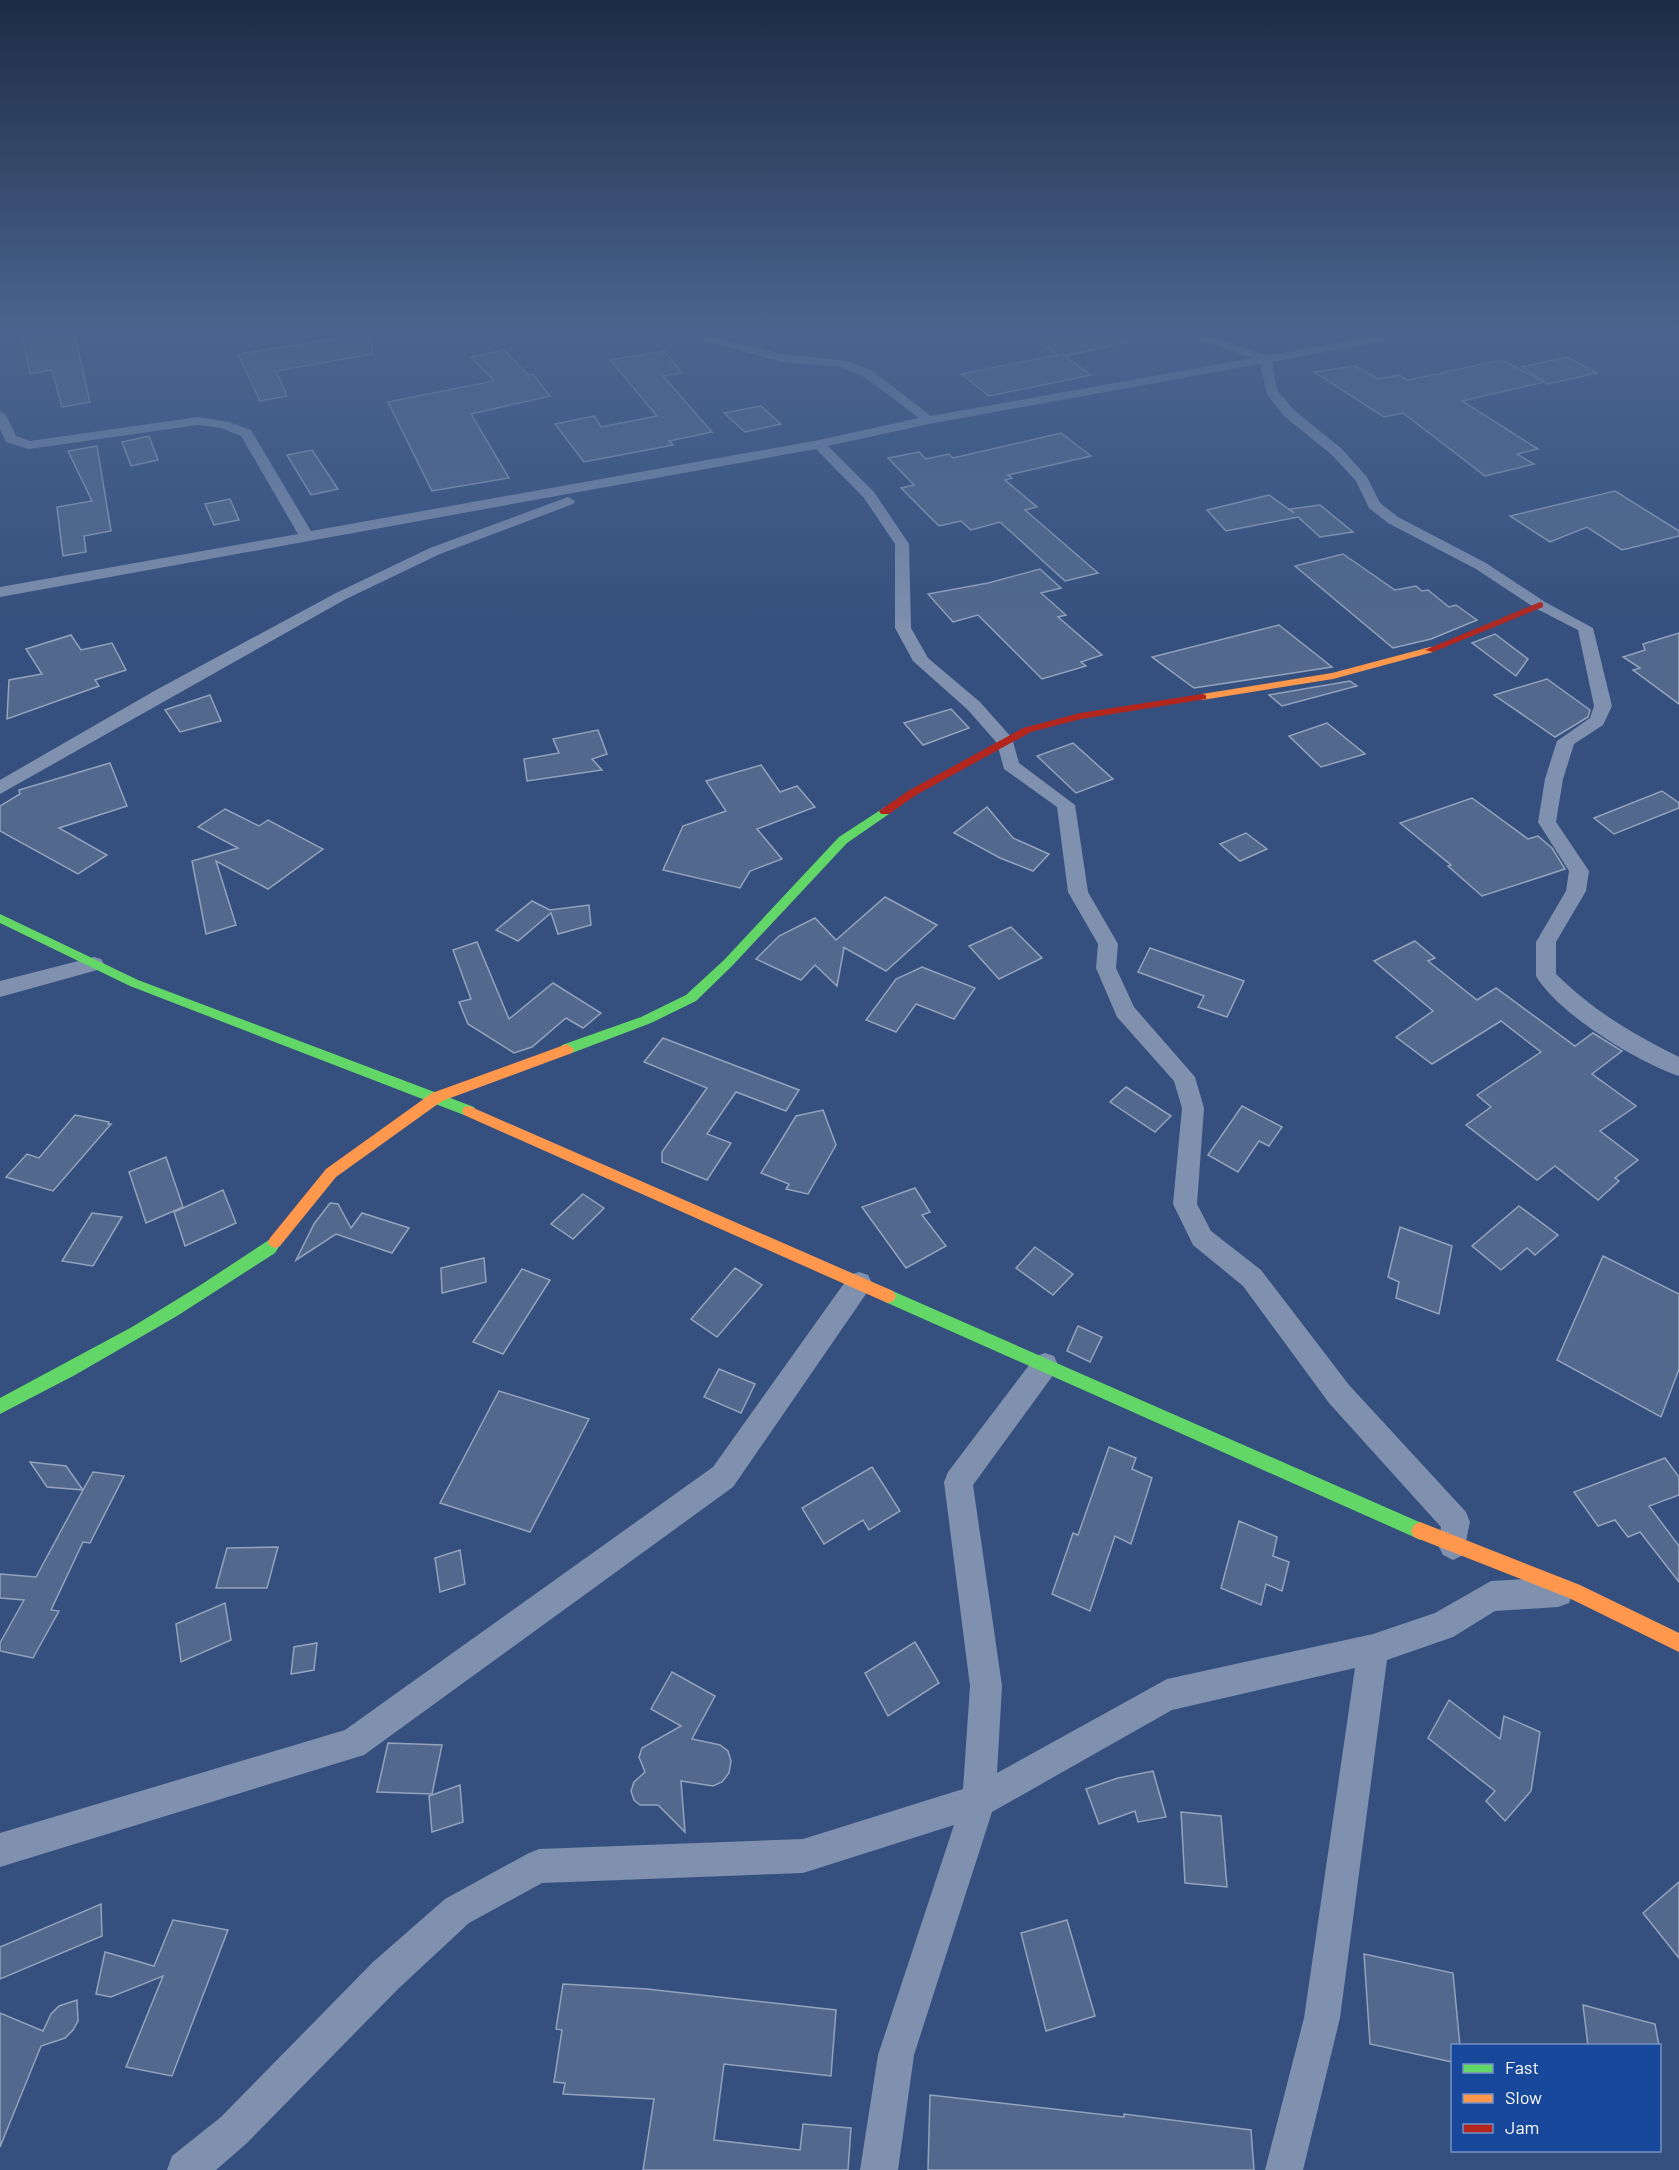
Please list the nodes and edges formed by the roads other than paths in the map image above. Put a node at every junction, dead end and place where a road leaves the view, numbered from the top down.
1 (8, 433) edge
2 (112, 433) edge
3 (247, 433) edge
4 (868, 433) edge
5 (1314, 433) edge
6 (819, 444) junction
7 (629, 479) junction
8 (308, 538) junction
9 (0, 592) edge
10 (1540, 605) junction
11 (1006, 742) junction
12 (0, 788) edge
13 (0, 918) edge
14 (94, 964) junction
15 (0, 988) edge
16 (1679, 1067) edge
17 (436, 1097) junction
18 (859, 1283) junction
19 (1045, 1365) junction
20 (0, 1406) edge
21 (1453, 1545) junction
22 (1574, 1591) junction
23 (1679, 1644) edge
24 (1373, 1649) junction
25 (979, 1800) junction
26 (0, 1850) edge
27 (186, 2170) edge
28 (879, 2170) edge
29 (1284, 2170) edge

1 - 2 street
3 - 8 street
4 - 6 street
5 - 10 street
6 - 7 street
6 - 11 street
7 - 8 street
7 - 12 street
8 - 9 street
10 - 11 street
10 - 16 street
11 - 17 street
11 - 21 street
13 - 14 street
14 - 15 street
14 - 17 street
17 - 18 street
17 - 20 street
18 - 19 street
18 - 26 street
19 - 21 street
19 - 25 street
21 - 22 street
22 - 23 street
22 - 24 street
24 - 25 street
24 - 29 street
25 - 27 street
25 - 28 street

